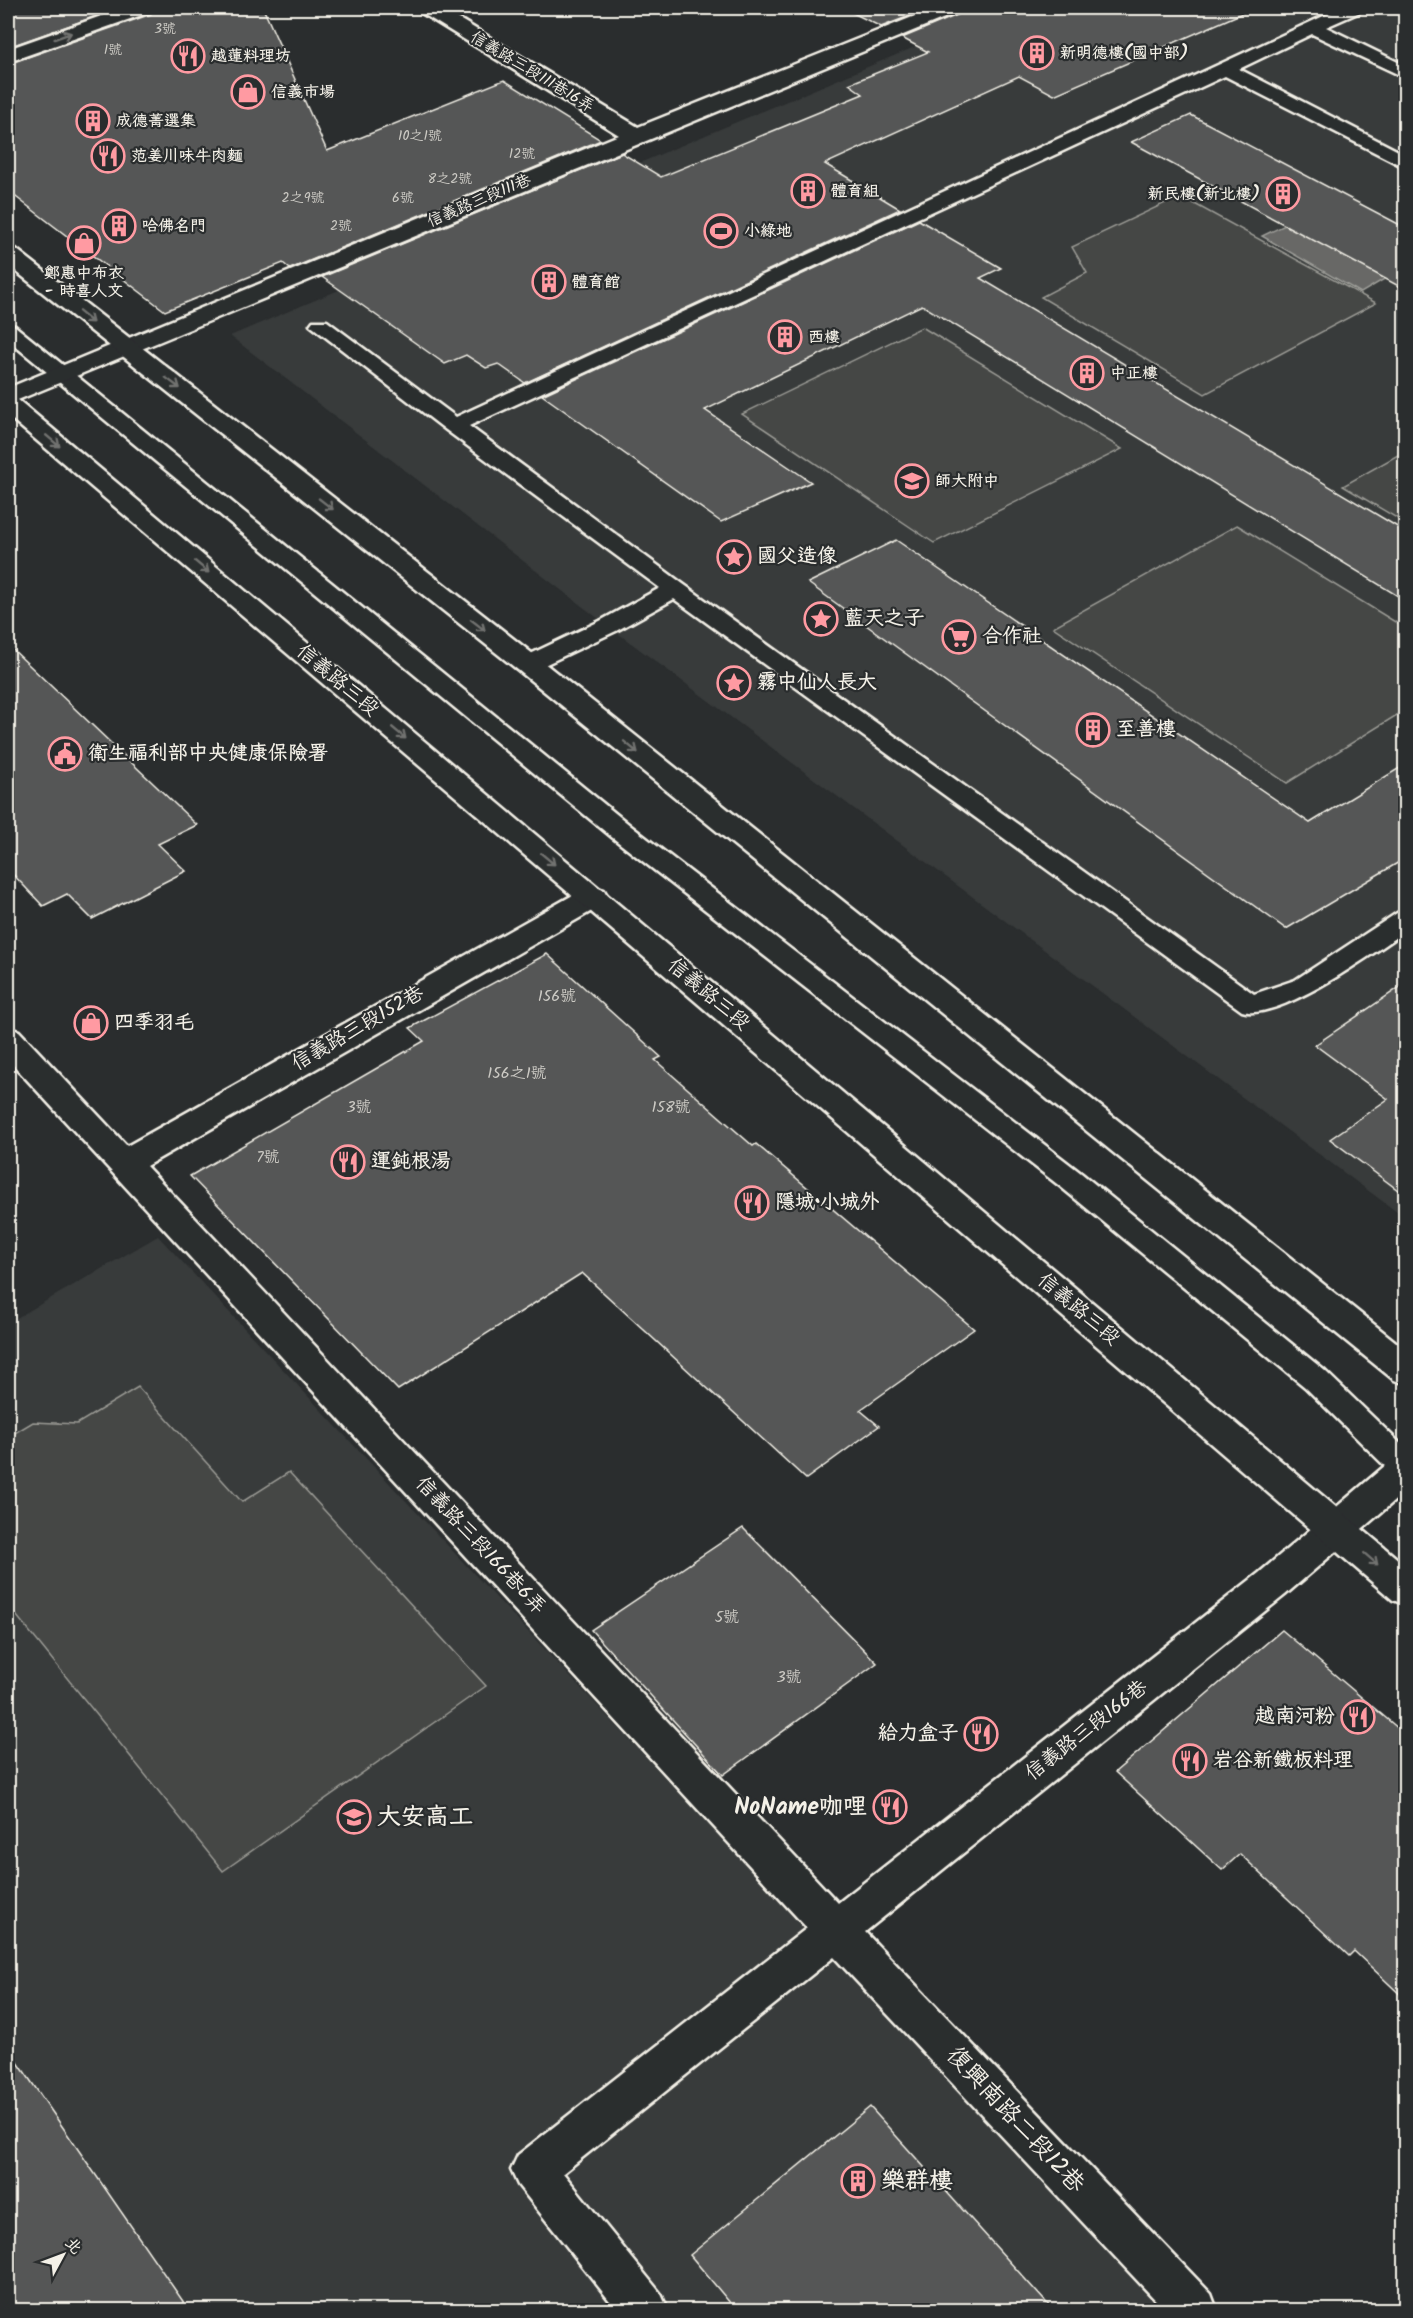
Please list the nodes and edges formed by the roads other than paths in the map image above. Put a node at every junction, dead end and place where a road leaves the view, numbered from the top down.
1 (143, 8) edge
2 (427, 8) edge
3 (952, 8) edge
4 (1354, 8) edge
5 (1312, 27) junction
6 (8, 56) edge
7 (1225, 69) junction
8 (1406, 73) edge
9 (636, 136) junction
10 (1406, 141) edge
11 (1383, 152) junction
12 (1406, 163) edge
13 (8, 254) edge
14 (320, 325) dead end
15 (8, 330) edge
16 (125, 349) junction
17 (61, 375) junction
18 (8, 397) edge
19 (8, 404) edge
20 (453, 426) junction
21 (675, 589) junction
22 (528, 664) junction
23 (593, 897) junction
24 (1406, 919) edge
25 (8, 1039) edge
26 (123, 1162) junction
27 (1406, 1370) edge
28 (1406, 1469) edge
29 (1336, 1530) junction
30 (1406, 1589) edge
31 (836, 1930) junction
32 (645, 2310) edge
33 (1195, 2310) edge

6 -> 1 street
2 - 9 street, 信義路三段111巷16弄
3 - 9 street, 信義路三段111巷
4 - 5 lane
5 - 7 lane
5 - 8 lane
7 - 11 lane
7 - 20 lane
9 - 16 street, 信義路三段111巷
10 - 11 lane
11 - 12 lane
13 -> 16 street
14 - 20 lane
15 - 17 lane
16 - 17 street, 信義路三段111巷
16 -> 22 street
17 - 18 street, 信義路三段111巷
17 - 28 lane
19 -> 23 street, 信義路三段
20 - 21 lane
21 - 22 lane
21 - 24 lane
22 -> 27 street
23 - 26 street, 信義路三段152巷
23 - 29 street, 信義路三段
25 - 26 street, 信義路三段166巷6弄
26 - 31 street, 信義路三段166巷6弄
28 - 29 street, 信義路三段166巷
29 -> 30 street, 信義路三段
29 - 31 street, 信義路三段166巷
31 - 32 street, 信義路三段166巷
31 - 33 street, 復興南路二段12巷

